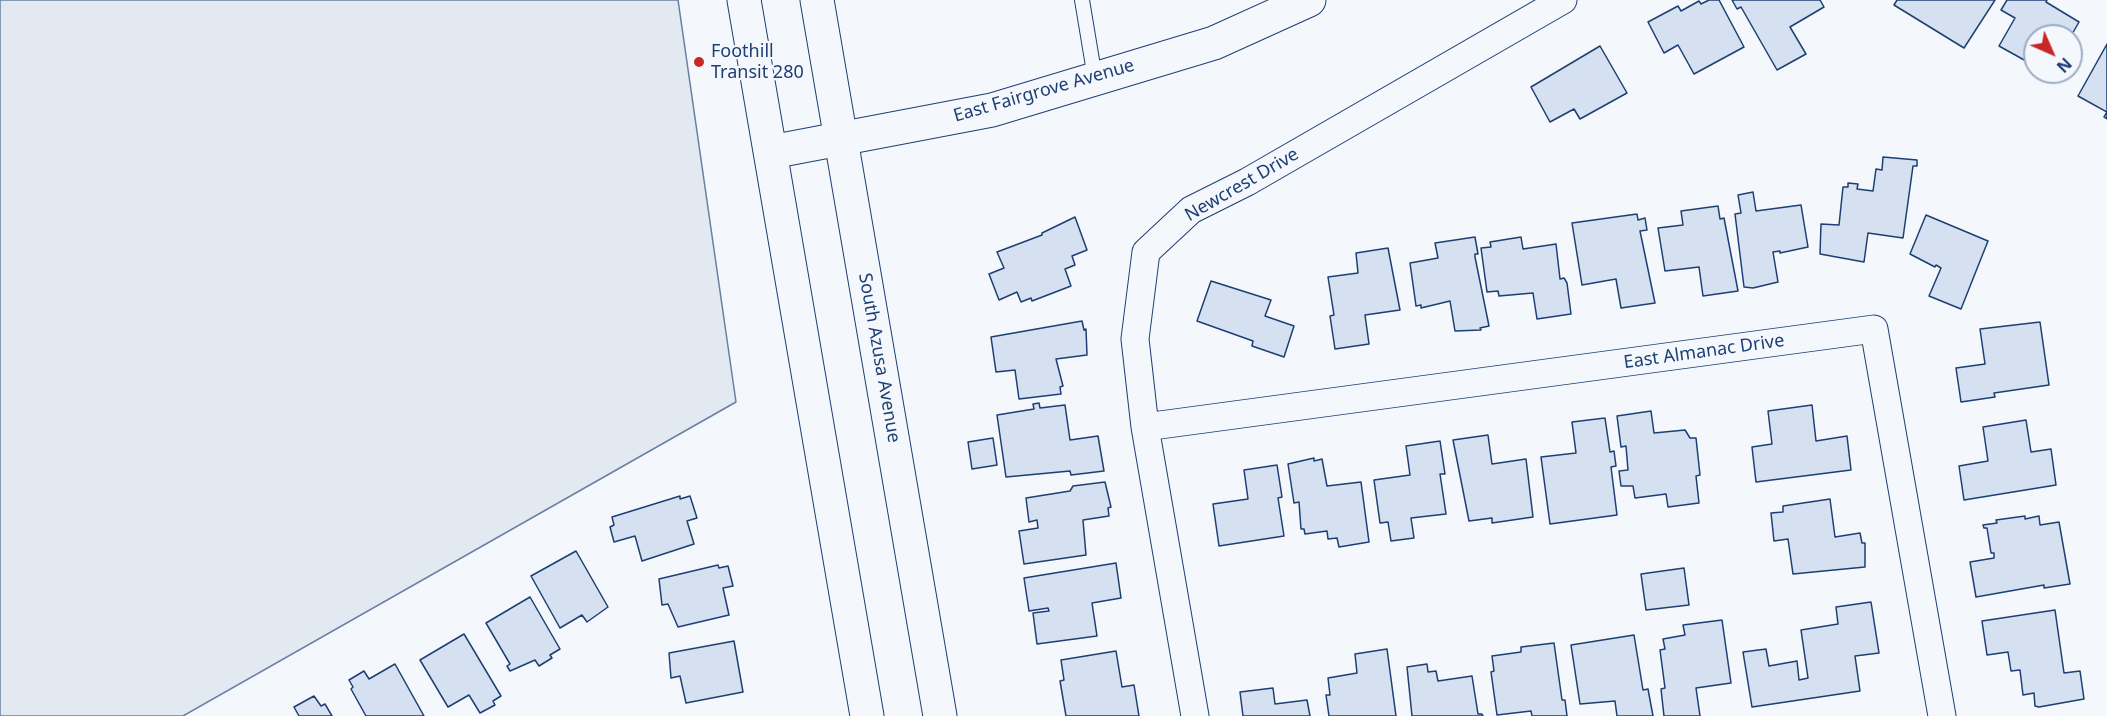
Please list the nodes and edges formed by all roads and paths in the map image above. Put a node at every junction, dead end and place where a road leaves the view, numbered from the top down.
1 (744, 0) edge
2 (817, 0) edge
3 (1082, 0) edge
4 (1309, 0) edge
5 (1563, 0) edge
6 (1095, 78) junction
7 (842, 140) junction
8 (771, 152) junction
9 (1144, 427) junction
10 (867, 716) edge
11 (940, 716) edge
12 (1195, 716) edge
13 (1942, 716) edge

1 - 8 main road
2 - 7 main road, South Azusa Avenue
3 - 6 lane
4 - 6 main road, East Fairgrove Avenue
5 - 9 street, Newcrest Drive
6 - 7 main road, East Fairgrove Avenue
7 - 8 main road, East Fairgrove Avenue
7 - 11 main road, South Azusa Avenue
8 - 10 main road
9 - 12 street, Newcrest Drive
9 - 13 street, East Almanac Drive

